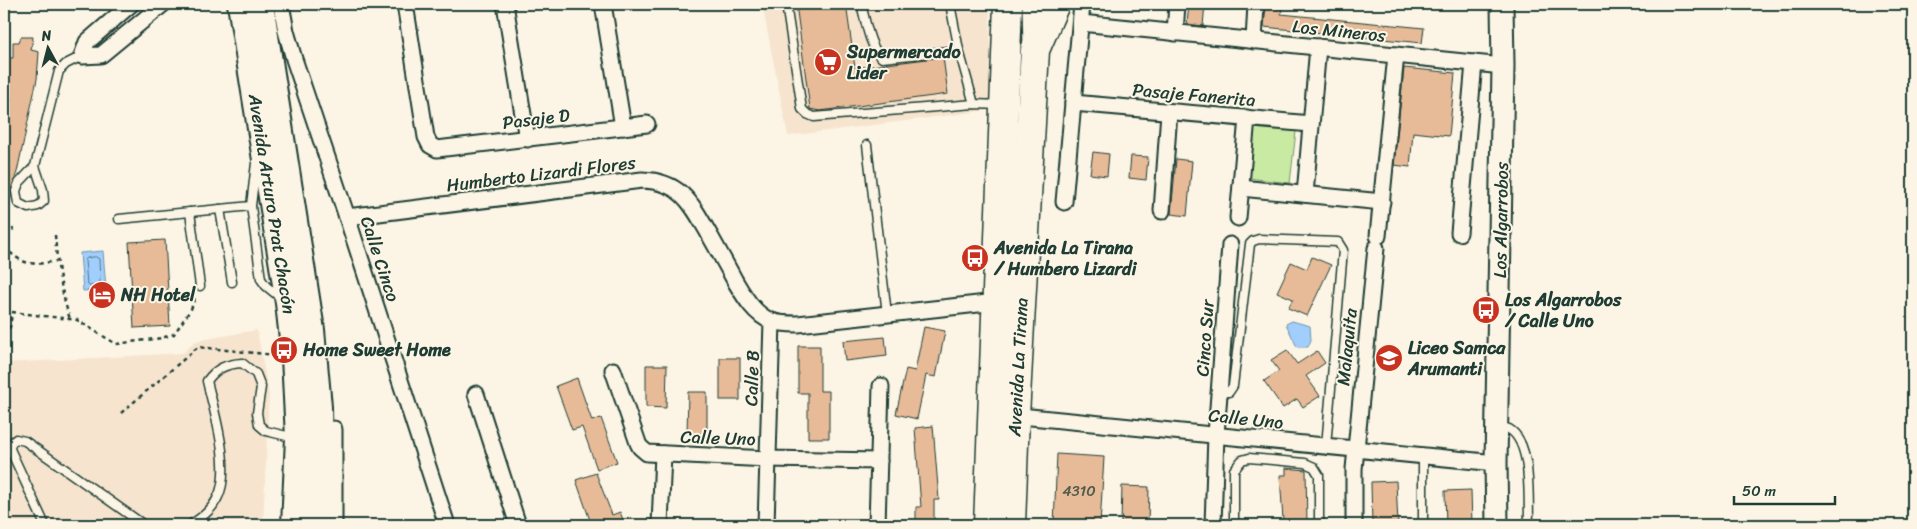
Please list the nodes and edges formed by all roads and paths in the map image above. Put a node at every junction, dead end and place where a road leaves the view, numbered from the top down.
1 (131, 4) edge
2 (163, 4) edge
3 (240, 4) edge
4 (262, 4) edge
5 (281, 4) edge
6 (404, 4) edge
7 (505, 4) edge
8 (603, 4) edge
9 (786, 4) edge
10 (861, 4) edge
11 (950, 4) edge
12 (1008, 4) edge
13 (1033, 4) edge
14 (1055, 4) edge
15 (1082, 4) edge
16 (1177, 4) edge
17 (1256, 4) edge
18 (1502, 4) edge
19 (1081, 23) junction
20 (1175, 33) junction
21 (1254, 41) junction
22 (1318, 47) junction
23 (959, 50) junction
24 (1034, 50) junction
25 (1396, 55) junction
26 (82, 56) junction
27 (1474, 63) junction
28 (1504, 66) junction
29 (1073, 103) junction
30 (974, 104) junction
31 (1004, 105) junction
32 (1169, 112) junction
33 (1247, 118) junction
34 (647, 124) dead end
35 (1311, 124) junction
36 (623, 127) junction
37 (260, 129) junction
38 (527, 139) junction
39 (867, 145) dead end
40 (35, 166) junction
41 (1241, 188) junction
42 (1305, 194) junction
43 (1064, 202) dead end
44 (1382, 202) junction
45 (251, 206) junction
46 (220, 209) junction
47 (1162, 211) dead end
48 (190, 212) junction
49 (347, 217) junction
50 (1238, 218) dead end
51 (119, 219) dead end
52 (14, 229) dead end
53 (4, 231) edge
54 (1458, 233) dead end
55 (56, 235) dead end
56 (1230, 244) dead end
57 (4, 247) edge
58 (57, 261) junction
59 (232, 282) dead end
60 (200, 286) joint
61 (996, 302) junction
62 (288, 303) junction
63 (4, 311) edge
64 (12, 313) junction
65 (887, 314) junction
66 (70, 320) junction
67 (772, 321) junction
68 (4, 335) edge
69 (279, 355) dead end
70 (613, 370) dead end
71 (881, 386) dead end
72 (1220, 392) junction
73 (476, 394) dead end
74 (121, 413) dead end
75 (1003, 414) junction
76 (1497, 426) junction
77 (334, 429) dead end
78 (1216, 435) junction
79 (298, 438) junction
80 (1326, 446) junction
81 (1356, 449) junction
82 (663, 454) junction
83 (1423, 455) junction
84 (768, 459) junction
85 (879, 461) junction
86 (1496, 463) junction
87 (204, 517) junction
88 (45, 525) edge
89 (144, 525) edge
90 (190, 525) edge
91 (202, 525) edge
92 (294, 525) edge
93 (317, 525) edge
94 (334, 525) edge
95 (447, 525) edge
96 (518, 525) edge
97 (660, 525) edge
98 (766, 525) edge
99 (877, 525) edge
100 (988, 525) edge
101 (1011, 525) edge
102 (1213, 525) edge
103 (1234, 525) edge
104 (1320, 525) edge
105 (1354, 525) edge
106 (1423, 525) edge
107 (1497, 525) edge
108 (1529, 525) edge

1 - 26 street
2 - 26 street
3 - 37 main road, Avenida Arturo Prat Chacón
4 - 93 main road, Avenida Arturo Prat Chacón
5 - 49 street, Calle Cinco
6 - 38 street, Pasaje D
7 - 38 street
8 - 36 street
9 - 30 lane
10 - 23 lane
11 - 23 lane
12 - 31 highway, Avenida La Tirana
13 - 24 street
14 - 24 highway, Avenida La Tirana
15 - 19 street
16 - 20 street
17 - 21 street
18 - 28 street, Los Algarrobos
19 - 20 street, Los Mineros
19 - 29 street
20 - 21 street, Los Mineros
21 - 22 street, Los Mineros
22 - 25 street, Los Mineros
22 - 35 street
23 - 30 lane
24 - 75 highway, Avenida La Tirana
25 - 27 street, Los Mineros
25 - 44 street, Malaquita
26 - 40 lane
27 - 28 street, Los Mineros
27 - 54 street
28 - 76 street, Los Algarrobos
29 - 32 street, Pasaje Fanerita
29 - 43 street
30 - 31 lane
31 - 61 highway, Avenida La Tirana
32 - 33 street, Pasaje Fanerita
32 - 47 street
33 - 35 street, Pasaje Fanerita
33 - 41 street
34 - 36 street, Pasaje D
35 - 42 street
36 - 38 street, Pasaje D
37 - 45 lane
37 - 62 main road, Avenida Arturo Prat Chacón
39 - 65 lane
40 - 40 lane
41 - 42 street
41 - 50 street
42 - 44 street
44 - 81 street, Malaquita
45 - 46 lane
45 - 62 lane
46 - 48 lane
46 - 59 lane
48 - 51 lane
48 - 60 lane
49 - 67 street, Humberto Lizardi Flores
49 - 95 street, Calle Cinco
52 - 53 path
55 - 58 path
56 - 72 street, Cinco Sur
57 - 58 path
58 - 66 path
60 - 66 path
61 - 65 street
61 - 75 highway, Avenida La Tirana
62 - 79 main road, Avenida Arturo Prat Chacón
63 - 64 path
64 - 66 path
64 - 68 path
65 - 67 street
67 - 84 street, Calle B
69 - 74 path
70 - 82 street, Calle Uno
71 - 85 street
72 - 78 street, Cinco Sur
72 - 80 lane
73 - 96 street
75 - 78 street, Calle Uno
75 - 100 highway, Avenida La Tirana
75 - 101 highway, Avenida La Tirana
76 - 86 street, Los Algarrobos
76 - 108 lane
77 - 94 street
78 - 80 street, Calle Uno
78 - 102 street, Cinco Sur
79 - 87 lane
79 - 92 main road, Avenida Arturo Prat Chacón
80 - 81 street, Calle Uno
81 - 83 street, Calle Uno
81 - 105 street, Malaquita
82 - 84 street, Calle Uno
82 - 97 street
83 - 86 street, Calle Uno
83 - 106 lane
84 - 85 street, Calle Uno
84 - 98 street, Calle B
85 - 99 street
86 - 107 street, Los Algarrobos
87 - 90 lane
87 - 91 lane
88 - 89 lane
103 - 104 lane

